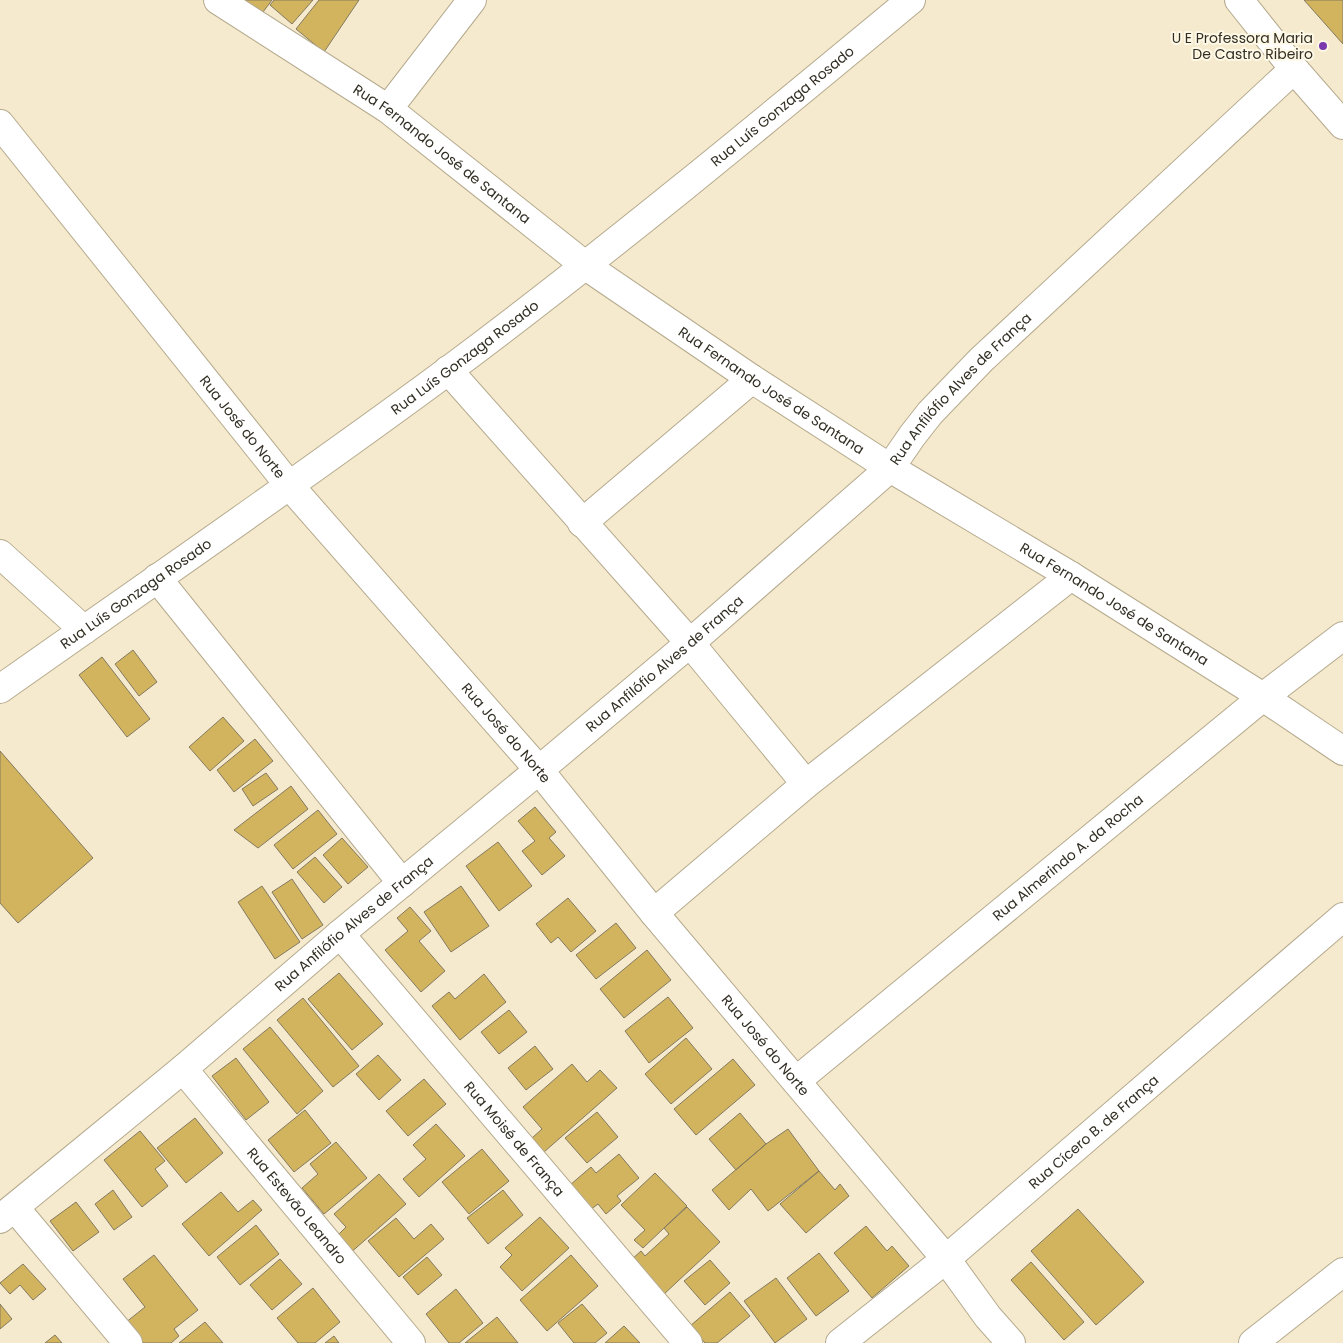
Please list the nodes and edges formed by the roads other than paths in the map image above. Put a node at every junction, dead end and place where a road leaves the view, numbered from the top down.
1 (218, 0) edge
2 (472, 0) edge
3 (911, 0) edge
4 (1239, 0) edge
5 (1294, 69) junction
6 (388, 109) junction
7 (0, 124) edge
8 (1343, 126) edge
9 (586, 266) junction
10 (448, 370) junction
11 (752, 379) junction
12 (890, 468) junction
13 (289, 485) junction
14 (582, 523) junction
15 (0, 554) edge
16 (1071, 576) junction
17 (157, 578) junction
18 (84, 630) junction
19 (1343, 636) edge
20 (690, 643) junction
21 (0, 689) edge
22 (1263, 697) junction
23 (1343, 751) edge
24 (539, 770) junction
25 (806, 784) junction
26 (402, 883) junction
27 (654, 913) junction
28 (1343, 918) edge
29 (340, 934) junction
30 (183, 1069) junction
31 (796, 1081) junction
32 (8, 1214) edge
33 (946, 1259) junction
34 (1343, 1272) edge
35 (128, 1343) edge
36 (411, 1343) edge
37 (688, 1343) edge
38 (840, 1343) edge
39 (1011, 1343) edge
40 (1253, 1343) edge

1 - 6 street, Rua Fernando José de Santana
2 - 6 street
3 - 9 street, Rua Luís Gonzaga Rosado
4 - 5 street
5 - 8 street
5 - 12 street, Rua Anfilófio Alves de França
6 - 9 street, Rua Fernando José de Santana
7 - 13 street, Rua José do Norte
9 - 10 street, Rua Luís Gonzaga Rosado
9 - 11 street, Rua Fernando José de Santana
10 - 13 street, Rua Luís Gonzaga Rosado
10 - 14 street
11 - 12 street, Rua Fernando José de Santana
11 - 14 street
12 - 16 street, Rua Fernando José de Santana
12 - 20 street, Rua Anfilófio Alves de França
13 - 17 street, Rua Luís Gonzaga Rosado
13 - 24 street, Rua José do Norte
14 - 20 street
15 - 18 street
16 - 22 street, Rua Fernando José de Santana
16 - 25 street
17 - 18 street, Rua Luís Gonzaga Rosado
17 - 26 street
18 - 21 street, Rua Luís Gonzaga Rosado
19 - 22 street, Rua Almerindo A. da Rocha
20 - 24 street, Rua Anfilófio Alves de França
20 - 25 street
22 - 23 street, Rua Fernando José de Santana
22 - 31 street, Rua Almerindo A. da Rocha
24 - 26 street, Rua Anfilófio Alves de França
24 - 27 street, Rua José do Norte
25 - 27 street
26 - 29 street, Rua Anfilófio Alves de França
27 - 31 street, Rua José do Norte
28 - 33 street, Rua Cícero B. de França
29 - 30 street, Rua Anfilófio Alves de França
29 - 37 street, Rua Moisé de França
30 - 32 street, Rua Anfilófio Alves de França
30 - 36 street, Rua Estevão Leandro
31 - 33 street, Rua José do Norte
32 - 35 street
33 - 38 street, Rua Cícero B. de França
33 - 39 street, Rua José do Norte
34 - 40 street

